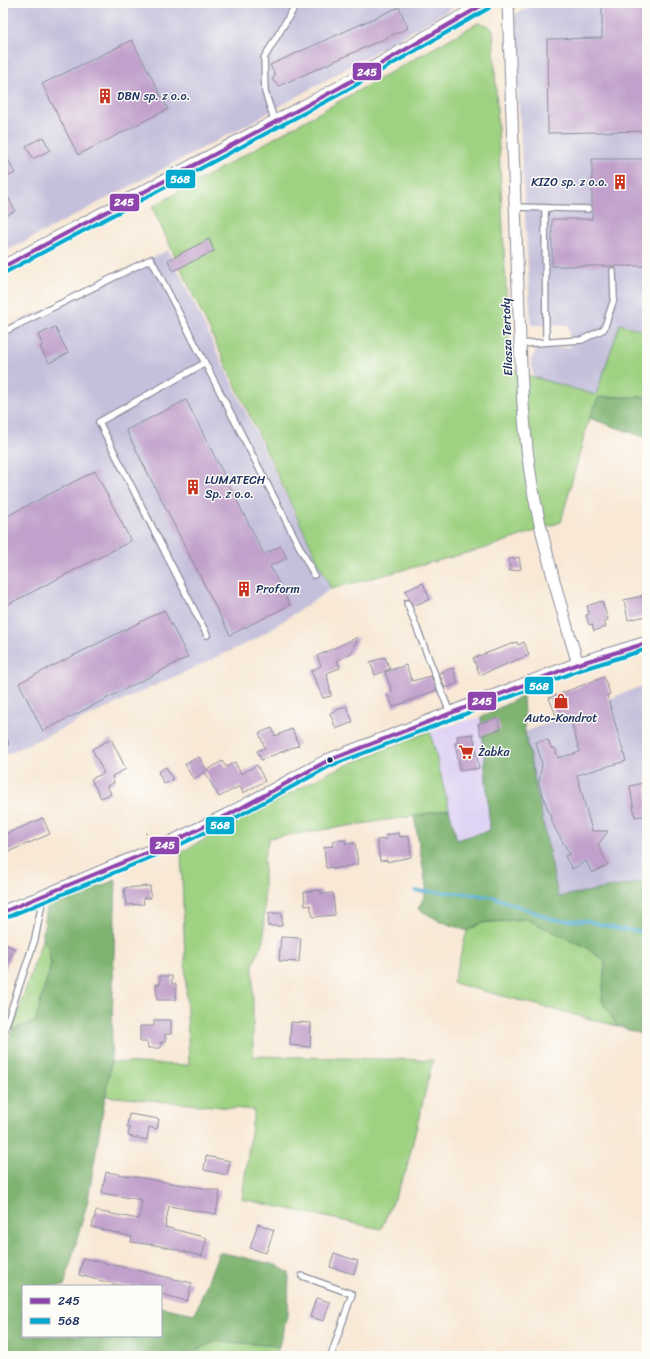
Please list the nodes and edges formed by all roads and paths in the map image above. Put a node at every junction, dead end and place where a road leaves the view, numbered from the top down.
1 (297, 3) edge
2 (486, 3) edge
3 (508, 3) edge
4 (275, 122) junction
5 (514, 207) junction
6 (545, 209) junction
7 (588, 209) dead end
8 (3, 267) edge
9 (613, 271) dead end
10 (3, 332) edge
11 (546, 342) junction
12 (520, 344) junction
13 (204, 363) junction
14 (314, 574) dead end
15 (407, 603) dead end
16 (207, 635) dead end
17 (647, 643) edge
18 (578, 664) junction
19 (450, 713) junction
20 (43, 897) junction
21 (3, 912) edge
22 (3, 1034) edge
23 (302, 1276) dead end
24 (331, 1356) edge

1 - 4 lane
2 - 4 street
3 - 5 street, Eliasza Tertoły
4 - 8 street
5 - 6 lane
5 - 12 street, Eliasza Tertoły
6 - 7 lane
6 - 11 lane
9 - 11 lane
10 - 13 lane
11 - 12 lane
12 - 18 street, Eliasza Tertoły
13 - 14 lane
13 - 16 lane
15 - 19 lane
17 - 18 street
18 - 19 street
19 - 20 street
20 - 21 street
20 - 22 lane
23 - 24 lane

